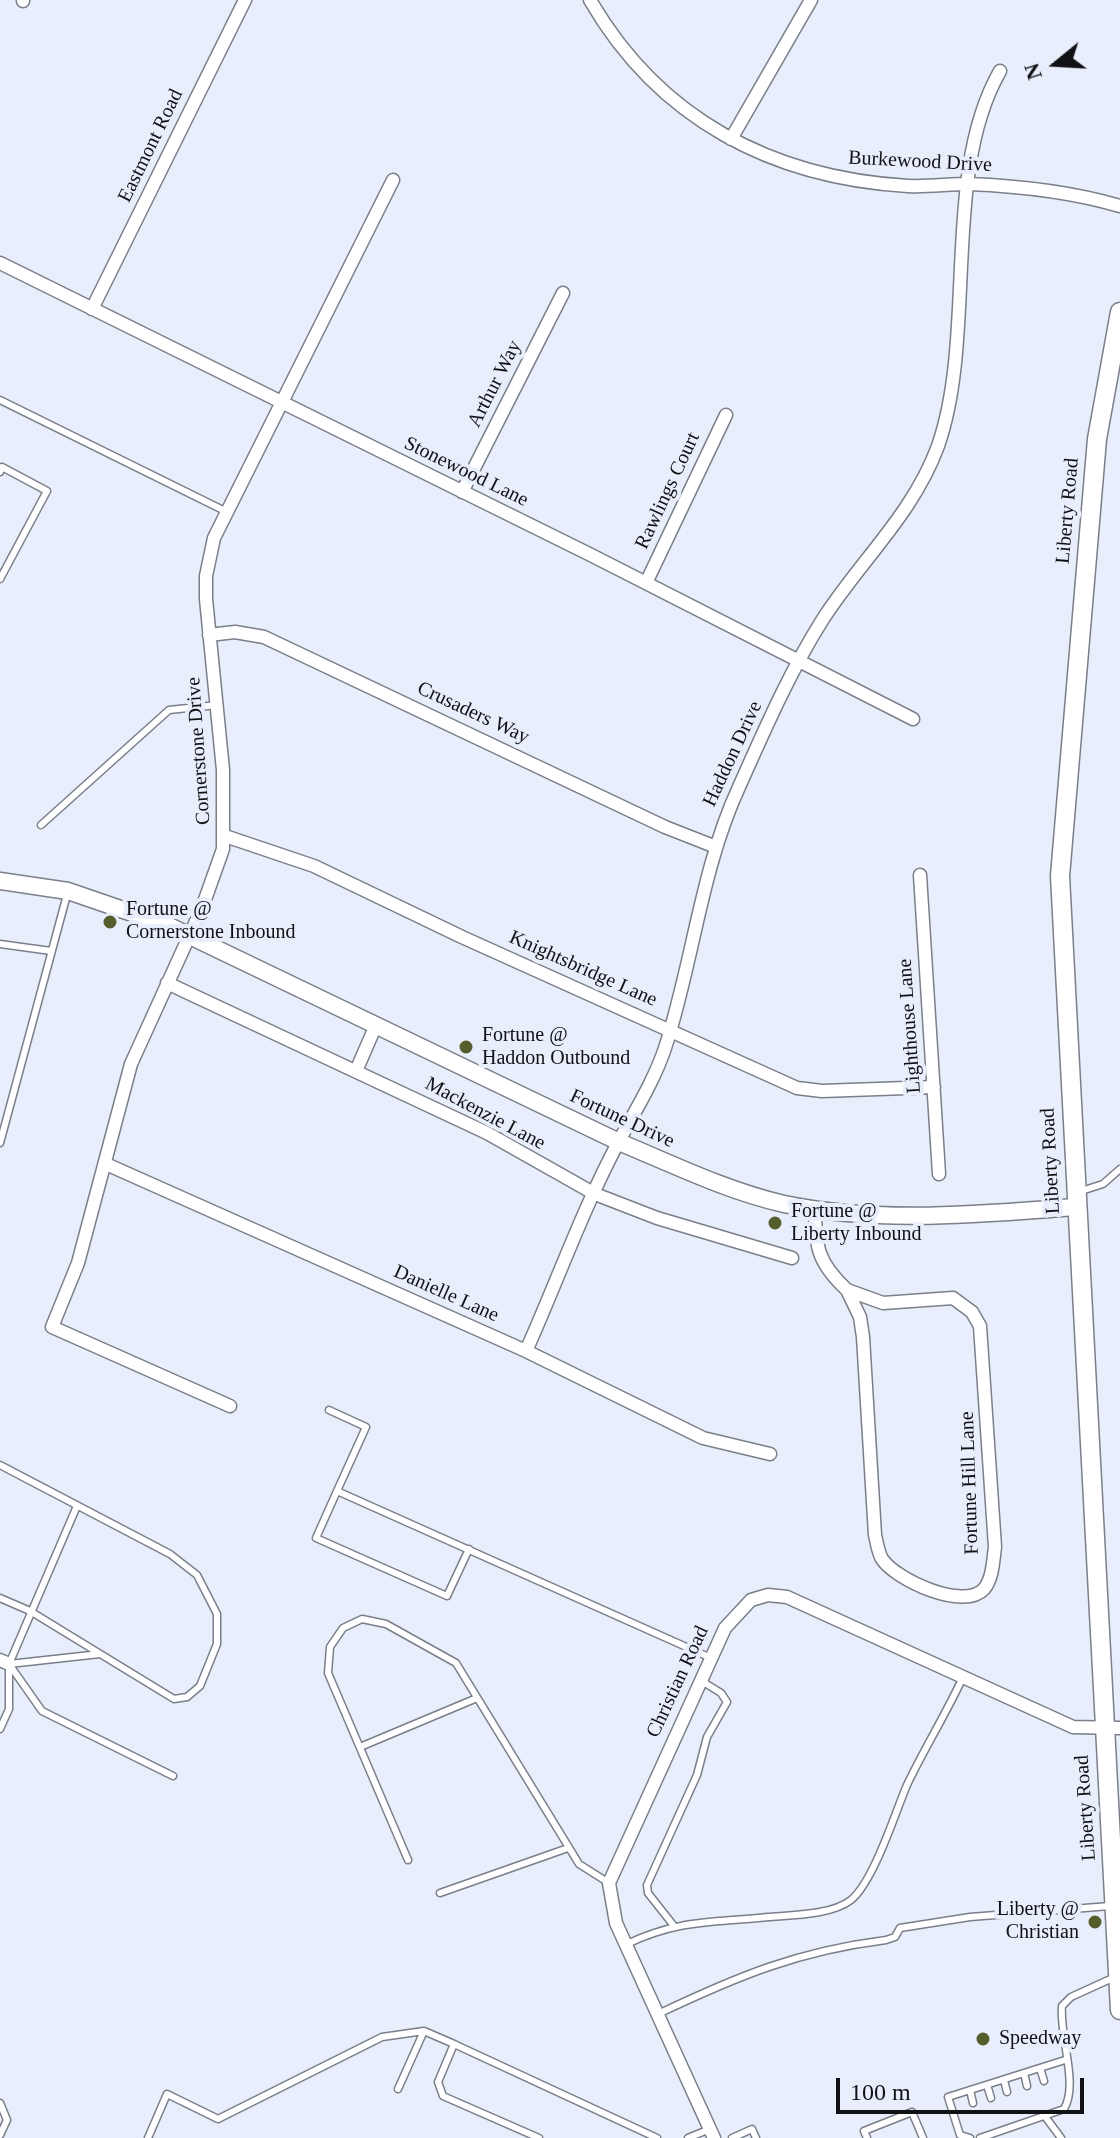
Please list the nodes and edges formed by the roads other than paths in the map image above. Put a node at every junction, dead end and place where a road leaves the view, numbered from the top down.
1 (245, 0) edge
2 (590, 0) edge
3 (811, 0) edge
4 (1000, 71) dead end
5 (731, 139) junction
6 (393, 180) dead end
7 (969, 184) junction
8 (1120, 206) edge
9 (0, 263) edge
10 (563, 293) dead end
11 (92, 309) junction
12 (1120, 312) edge
13 (1116, 348) edge
14 (0, 400) edge
15 (279, 403) junction
16 (726, 415) dead end
17 (0, 472) edge
18 (462, 492) junction
19 (225, 511) junction
20 (0, 579) edge
21 (646, 583) junction
22 (209, 635) junction
23 (800, 662) junction
24 (217, 705) junction
25 (913, 719) dead end
26 (41, 825) dead end
27 (225, 836) junction
28 (716, 847) junction
29 (920, 875) dead end
30 (0, 881) edge
31 (68, 891) junction
32 (188, 934) junction
33 (0, 944) edge
34 (51, 951) junction
35 (167, 983) junction
36 (376, 1025) junction
37 (670, 1030) junction
38 (356, 1071) junction
39 (934, 1087) junction
40 (619, 1142) junction
41 (0, 1143) edge
42 (106, 1164) junction
43 (1120, 1169) edge
44 (939, 1174) dead end
45 (595, 1194) junction
46 (1075, 1200) junction
47 (815, 1208) junction
48 (792, 1258) dead end
49 (847, 1290) junction
50 (526, 1351) junction
51 (230, 1406) dead end
52 (329, 1410) dead end
53 (770, 1454) dead end
54 (0, 1465) edge
55 (337, 1491) junction
56 (77, 1506) junction
57 (469, 1549) junction
58 (0, 1598) edge
59 (30, 1611) junction
60 (100, 1654) junction
61 (711, 1658) junction
62 (5, 1662) edge
63 (963, 1677) junction
64 (700, 1680) junction
65 (477, 1698) junction
66 (1111, 1727) edge
67 (0, 1729) edge
68 (360, 1747) junction
69 (173, 1776) dead end
70 (568, 1848) junction
71 (408, 1860) dead end
72 (609, 1883) junction
73 (440, 1893) dead end
74 (1115, 1906) junction
75 (674, 1926) junction
76 (626, 1944) junction
77 (1119, 1975) edge
78 (1120, 2010) edge
79 (658, 2014) junction
80 (424, 2031) junction
81 (454, 2044) junction
82 (1065, 2060) junction
83 (1040, 2068) junction
84 (1024, 2073) junction
85 (1004, 2080) junction
86 (1044, 2081) dead end
87 (987, 2085) junction
88 (1027, 2086) dead end
89 (398, 2089) dead end
90 (970, 2090) junction
91 (1007, 2092) dead end
92 (991, 2098) dead end
93 (1050, 2102) dead end
94 (0, 2103) edge
95 (973, 2103) dead end
96 (1034, 2107) dead end
97 (1054, 2112) junction
98 (1014, 2113) dead end
99 (1041, 2117) junction
100 (997, 2119) dead end
101 (980, 2124) dead end
102 (1018, 2124) junction
103 (1001, 2130) junction
104 (712, 2134) edge
105 (0, 2135) edge
106 (982, 2137) edge
107 (148, 2138) edge
108 (539, 2138) edge
109 (657, 2138) edge
110 (688, 2138) edge
111 (732, 2138) edge
112 (756, 2138) edge
113 (867, 2138) edge
114 (923, 2138) edge
115 (970, 2138) edge
116 (1061, 2138) edge

1 - 11 street, Eastmont Road
2 - 5 street, Burkewood Drive
3 - 5 street
4 - 7 street, Haddon Drive
5 - 7 street, Burkewood Drive
6 - 15 street, Cornerstone Drive
7 - 8 street, Burkewood Drive
7 - 23 street, Haddon Drive
9 - 11 street, Stonewood Lane
10 - 18 street, Arthur Way
11 - 15 street, Stonewood Lane
12 - 13 main road, Liberty Road
13 - 46 main road, Liberty Road
14 - 19 lane
15 - 18 street, Stonewood Lane
15 - 19 street, Cornerstone Drive
16 - 21 street, Rawlings Court
17 - 20 lane
18 - 21 street, Stonewood Lane
19 - 22 street, Cornerstone Drive
21 - 23 street, Stonewood Lane
22 - 24 street, Cornerstone Drive
22 - 28 street, Crusaders Way
23 - 25 street, Stonewood Lane
23 - 28 street, Haddon Drive
24 - 26 lane
24 - 27 street, Cornerstone Drive
27 - 32 street, Cornerstone Drive
27 - 37 street, Knightsbridge Lane
28 - 37 street, Haddon Drive
29 - 39 street, Lighthouse Lane
30 - 31 street, Fortune Drive
31 - 32 street, Fortune Drive
31 - 34 lane
32 - 35 street, Cornerstone Drive
32 - 36 street, Fortune Drive
33 - 34 lane
34 - 41 lane
35 - 38 street, Mackenzie Lane
35 - 42 street, Cornerstone Drive
36 - 38 street
36 - 40 street, Fortune Drive
37 - 39 street, Knightsbridge Lane
37 - 40 street, Haddon Drive
38 - 45 street, Mackenzie Lane
39 - 44 street, Lighthouse Lane
40 - 45 street, Haddon Drive
40 - 47 street, Fortune Drive
42 - 50 street, Danielle Lane
42 - 51 street, Cornerstone Drive
43 - 46 lane
45 - 48 street, Mackenzie Lane
45 - 50 street, Haddon Drive
46 - 47 street, Fortune Drive
46 - 66 main road, Liberty Road
47 - 49 street, Fortune Hill Lane
49 - 49 street, Fortune Hill Lane
50 - 53 street, Danielle Lane
52 - 55 lane
54 - 56 lane
55 - 57 lane
55 - 57 lane
56 - 59 lane
56 - 60 lane
57 - 61 lane
58 - 59 lane
59 - 60 lane
59 - 62 lane
60 - 62 lane
61 - 63 street, Christian Road
61 - 64 street, Christian Road
62 - 67 lane
62 - 69 lane
63 - 66 street, Christian Road
63 - 75 lane
64 - 72 street, Christian Road
64 - 75 lane
65 - 68 lane
65 - 68 lane
65 - 70 lane
66 - 74 main road, Liberty Road
68 - 71 lane
70 - 72 lane
70 - 73 lane
72 - 76 street
74 - 77 main road, Liberty Road
74 - 79 lane
75 - 76 lane
76 - 79 street
77 - 78 main road, Liberty Road
77 - 82 lane
79 - 104 street
80 - 81 lane
80 - 89 lane
80 - 107 lane
81 - 108 lane
81 - 109 lane
82 - 83 lane
82 - 97 lane
83 - 84 lane
83 - 86 lane
84 - 85 lane
84 - 88 lane
85 - 87 lane
85 - 91 lane
87 - 90 lane
87 - 92 lane
90 - 95 lane
90 - 115 lane
93 - 97 lane
94 - 105 lane
96 - 99 lane
97 - 99 lane
98 - 102 lane
99 - 102 lane
99 - 116 lane
100 - 103 lane
101 - 106 lane
102 - 103 lane
103 - 106 lane
104 - 110 lane
111 - 112 lane
113 - 114 lane

